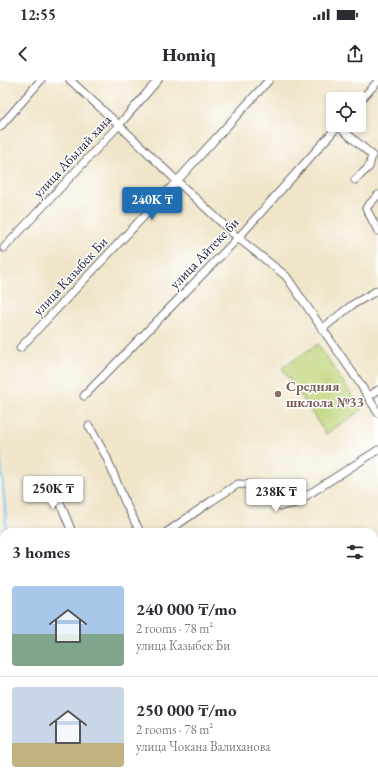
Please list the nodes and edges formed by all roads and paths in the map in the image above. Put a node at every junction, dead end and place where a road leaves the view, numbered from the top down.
1 (41, 80) edge
2 (70, 80) edge
3 (158, 80) edge
4 (269, 80) edge
5 (378, 81) edge
6 (366, 94) edge
7 (119, 125) junction
8 (0, 127) edge
9 (332, 132) edge
10 (346, 132) edge
11 (356, 180) dead end
12 (177, 182) junction
13 (378, 195) edge
14 (378, 231) edge
15 (238, 238) junction
16 (4, 248) dead end
17 (378, 290) edge
18 (322, 329) junction
19 (20, 348) dead end
20 (378, 390) edge
21 (84, 396) dead end
22 (368, 396) junction
23 (378, 413) edge
24 (89, 426) dead end
25 (378, 450) edge
26 (51, 480) dead end
27 (70, 528) edge
28 (138, 528) edge
29 (173, 528) edge

1 - 8 street
2 - 7 street
3 - 7 street, улица Абылай хана
4 - 12 street, улица Казыбек Би
5 - 6 street
7 - 12 street
7 - 16 street, улица Абылай хана
9 - 15 street, улица Айтеке би
10 - 11 street
12 - 15 street
12 - 19 street, улица Казыбек Би
13 - 14 street
15 - 18 street
15 - 21 street, улица Айтеке би
17 - 18 street
18 - 22 street
20 - 22 street
22 - 23 street
24 - 28 street
25 - 29 street
26 - 27 street

